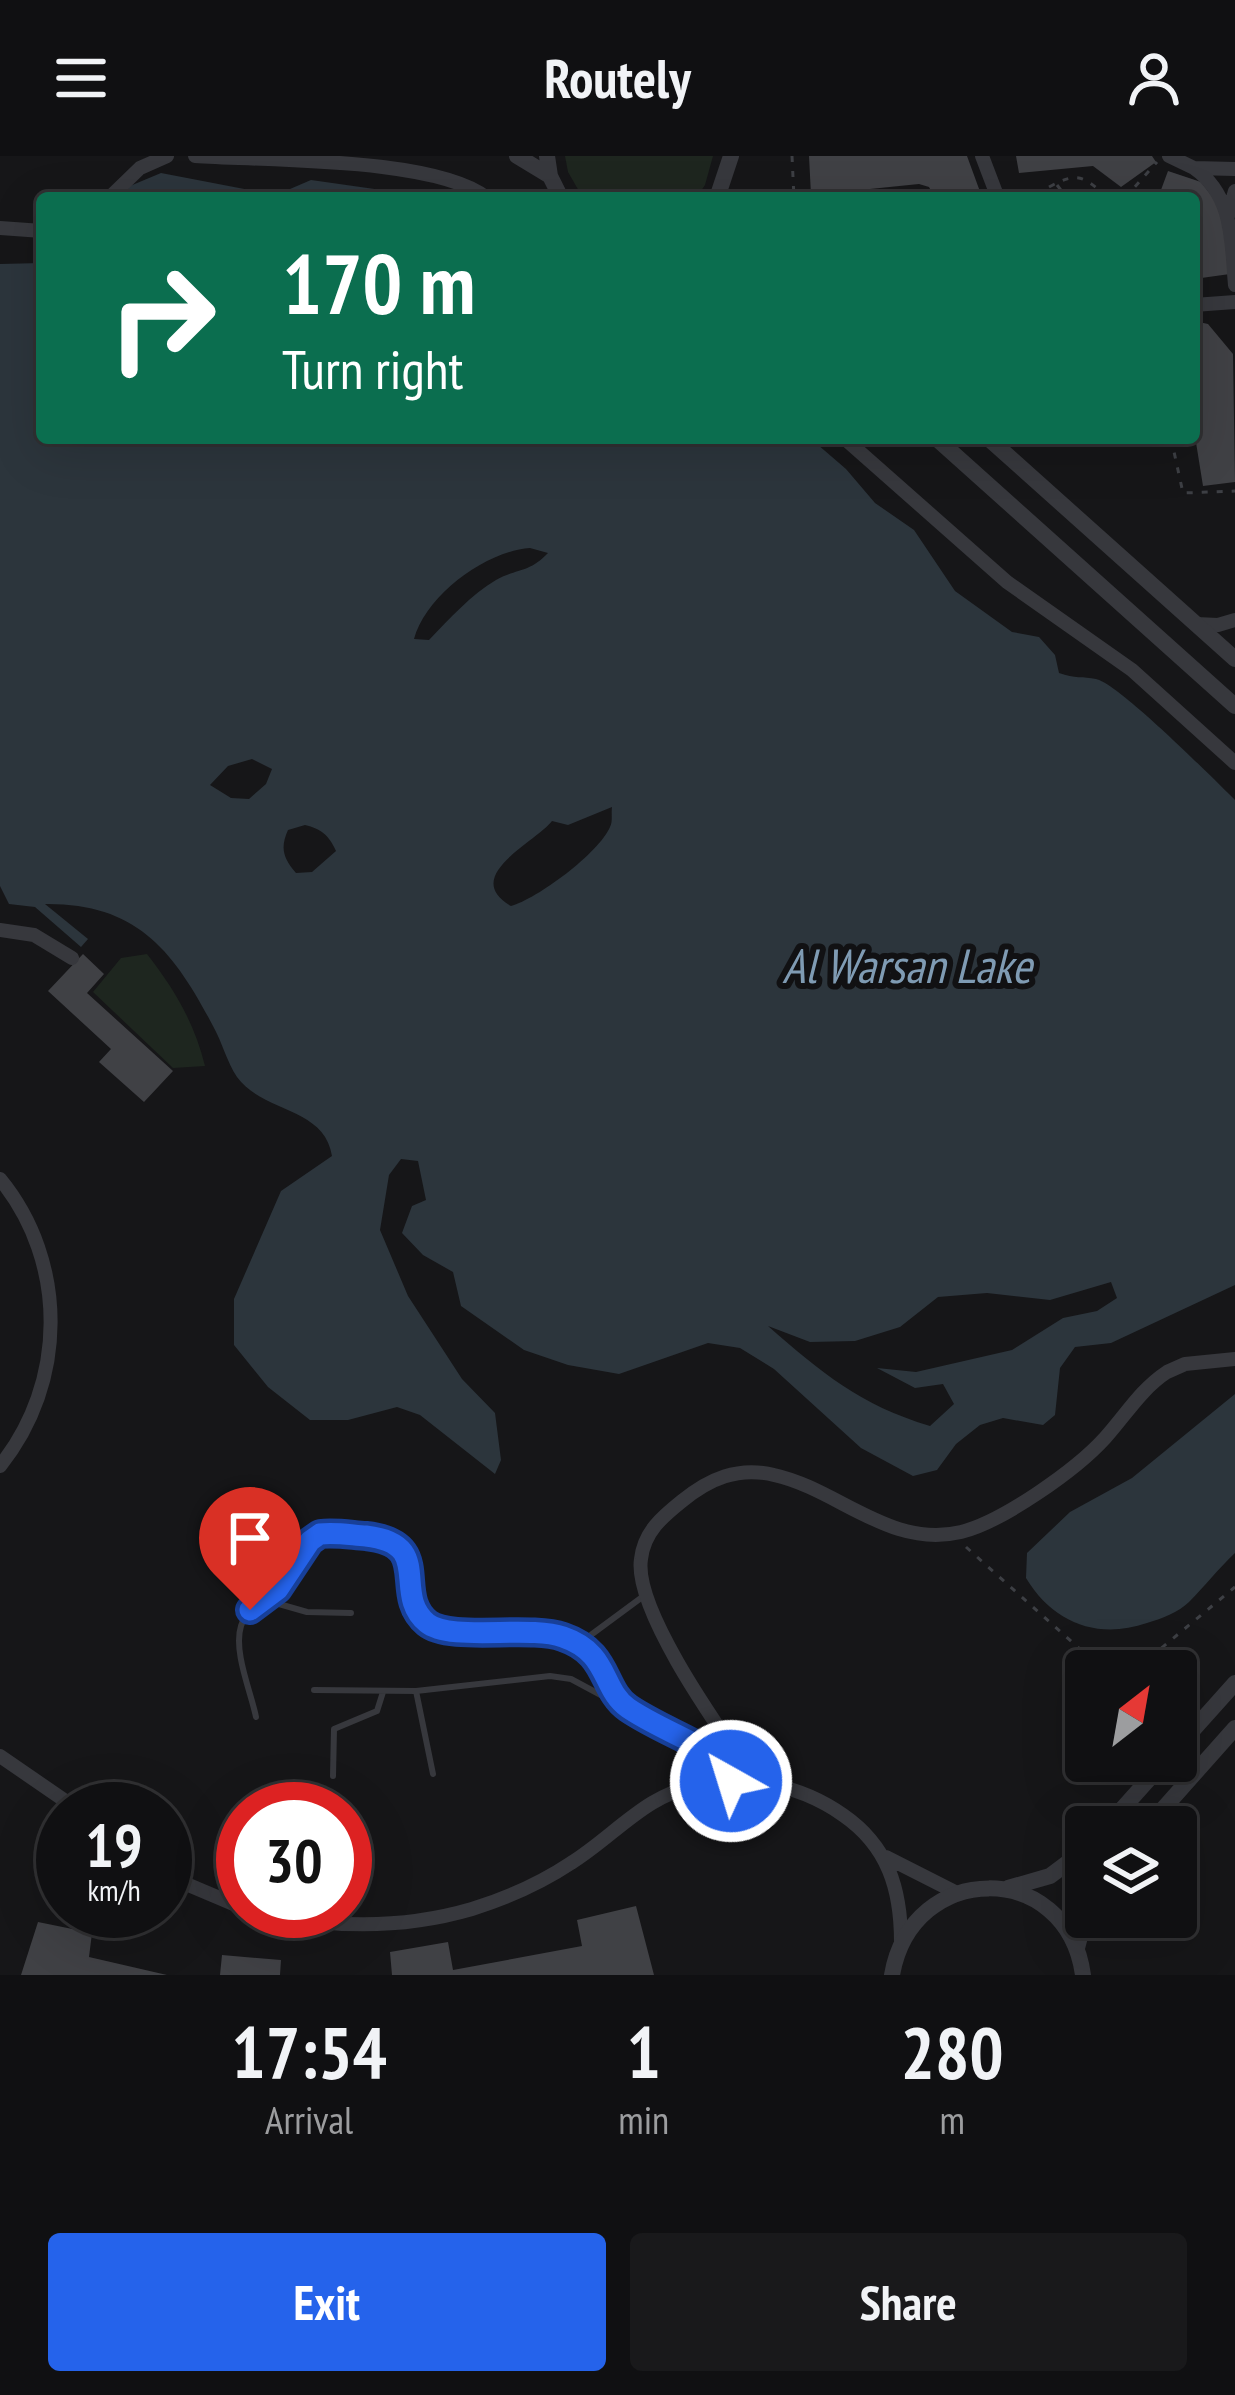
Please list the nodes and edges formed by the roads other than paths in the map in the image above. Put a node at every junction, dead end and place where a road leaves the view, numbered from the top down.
1 (166, 156) edge
2 (195, 156) edge
3 (517, 156) edge
4 (547, 156) edge
5 (731, 156) edge
6 (982, 156) edge
7 (1166, 156) edge
8 (1194, 168) junction
9 (1235, 169) edge
10 (550, 176) junction
11 (1235, 191) edge
12 (115, 192) edge
13 (478, 192) edge
14 (558, 192) edge
15 (726, 192) edge
16 (996, 192) edge
17 (1228, 216) junction
18 (0, 228) edge
19 (36, 231) edge
20 (1235, 286) edge
21 (1235, 302) edge
22 (1200, 304) edge
23 (851, 444) edge
24 (943, 444) edge
25 (995, 444) edge
26 (1235, 620) edge
27 (1196, 624) junction
28 (1235, 658) edge
29 (1235, 706) edge
30 (1235, 764) edge
31 (0, 930) edge
32 (72, 958) dead end
33 (0, 1179) edge
34 (1235, 1359) edge
35 (0, 1466) edge
36 (645, 1595) junction
37 (265, 1600) junction
38 (351, 1612) dead end
39 (579, 1644) junction
40 (1235, 1683) edge
41 (314, 1690) dead end
42 (416, 1691) junction
43 (383, 1692) junction
44 (623, 1706) junction
45 (256, 1717) dead end
46 (1197, 1726) edge
47 (1235, 1728) edge
48 (0, 1756) edge
49 (433, 1774) dead end
50 (333, 1776) dead end
51 (38, 1782) edge
52 (750, 1782) junction
53 (1146, 1782) edge
54 (1125, 1806) edge
55 (1166, 1806) edge
56 (885, 1856) junction
57 (1065, 1865) edge
58 (1002, 1889) junction
59 (957, 1893) junction
60 (372, 1925) edge
61 (1080, 1938) edge
62 (901, 1942) junction
63 (1077, 1948) junction
64 (892, 1975) edge
65 (1083, 1975) edge

1 - 12 street
2 - 13 street
3 - 10 street
4 - 10 street
5 - 15 street
6 - 16 street
7 - 8 street
8 - 9 street
8 - 17 street
10 - 14 street
11 - 17 street
17 - 20 street
18 - 19 street
21 - 22 street
23 - 30 street
24 - 29 street
25 - 27 street
26 - 27 street
27 - 28 street
31 - 32 street
33 - 35 street
34 - 36 street
36 - 39 lane
36 - 52 street
37 - 38 lane
37 - 39 lane
37 - 45 lane
39 - 44 lane
40 - 46 street
41 - 43 lane
42 - 43 lane
42 - 44 lane
42 - 49 lane
43 - 50 lane
44 - 52 lane
47 - 55 street
48 - 51 street
52 - 56 street
52 - 60 street
53 - 54 street
56 - 59 street
56 - 62 street
57 - 58 street
58 - 59 street
58 - 63 street
59 - 62 street
61 - 63 street
62 - 64 street
63 - 65 street

